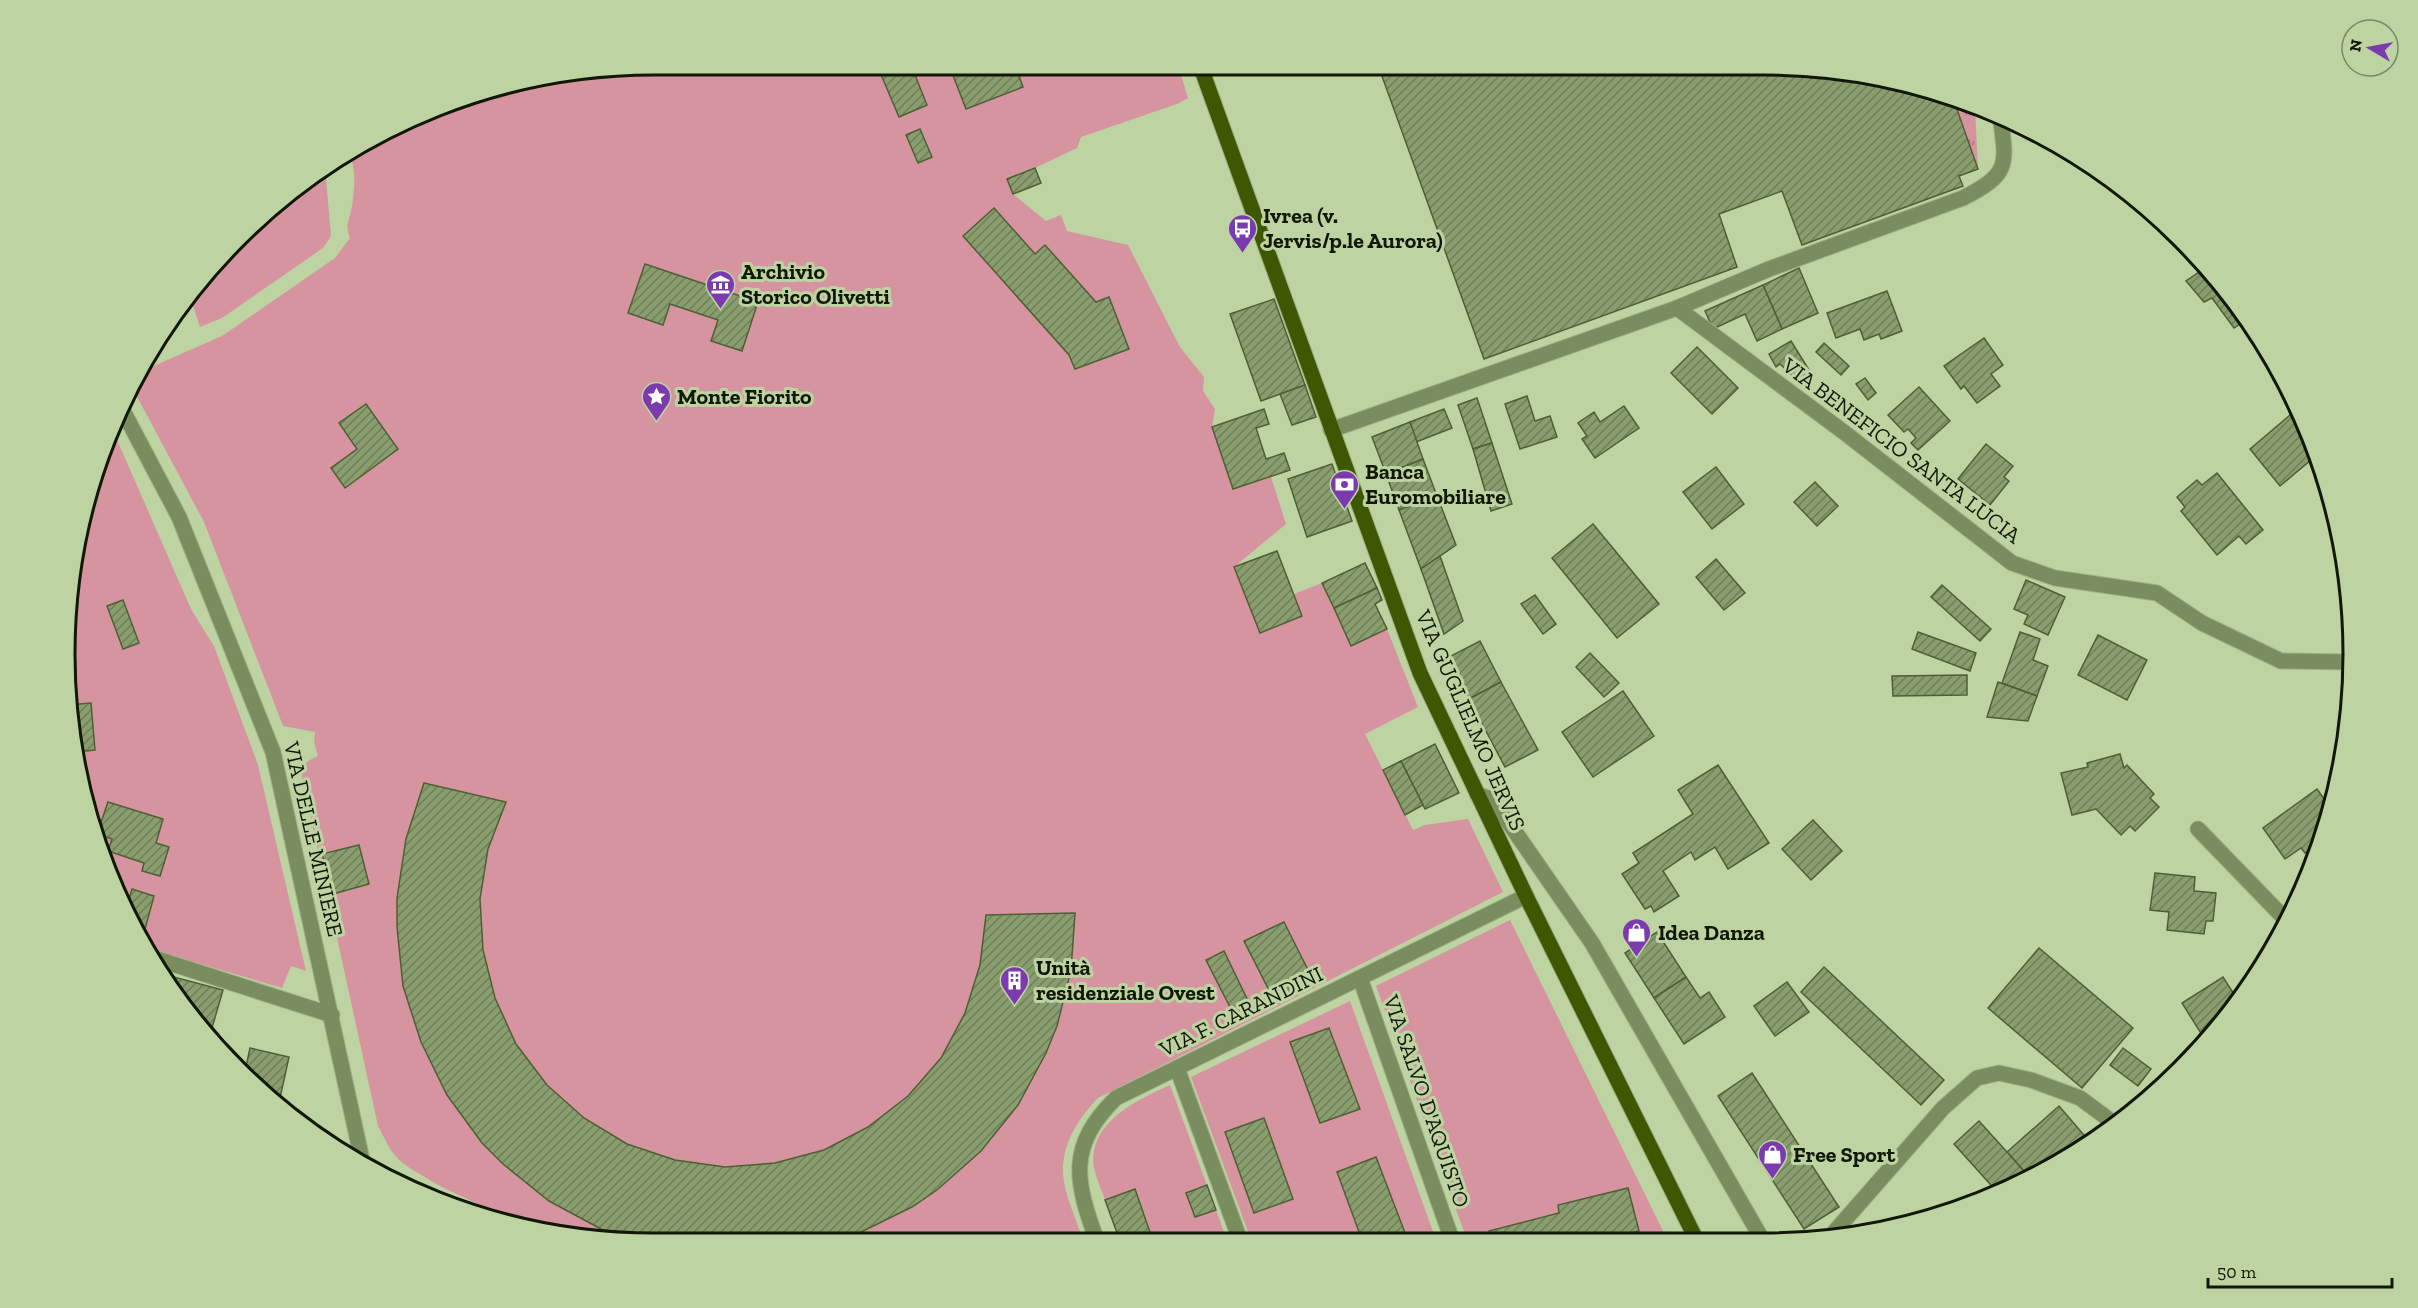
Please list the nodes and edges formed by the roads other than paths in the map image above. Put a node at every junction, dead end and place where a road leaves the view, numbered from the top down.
1 (1204, 75) edge
2 (2001, 126) edge
3 (1677, 308) junction
4 (126, 417) edge
5 (1331, 430) junction
6 (2343, 662) edge
7 (1477, 794) junction
8 (2198, 829) dead end
9 (1526, 896) junction
10 (2281, 914) edge
11 (164, 961) edge
12 (1360, 978) junction
13 (332, 1015) junction
14 (1177, 1068) junction
15 (2108, 1119) edge
16 (361, 1153) edge
17 (1838, 1228) edge
18 (1093, 1233) edge
19 (1237, 1233) edge
20 (1450, 1233) edge
21 (1693, 1233) edge
22 (1759, 1233) edge

1 - 5 main road, VIA GUGLIELMO JERVIS
2 - 3 street
3 - 5 street
3 - 6 street, VIA BENEFICIO SANTA LUCIA
4 - 13 street, VIA DELLE MINIERE
5 - 7 main road, VIA GUGLIELMO JERVIS
7 - 9 main road, VIA GUGLIELMO JERVIS
7 - 22 street
8 - 10 street
9 - 12 street, VIA F. CARANDINI
9 - 21 main road, VIA GUGLIELMO JERVIS
11 - 13 street
12 - 14 street, VIA F. CARANDINI
12 - 20 street, VIA SALVO D'AQUISTO
13 - 16 street, VIA DELLE MINIERE
14 - 18 street, VIA F. CARANDINI
14 - 19 street
15 - 17 street

